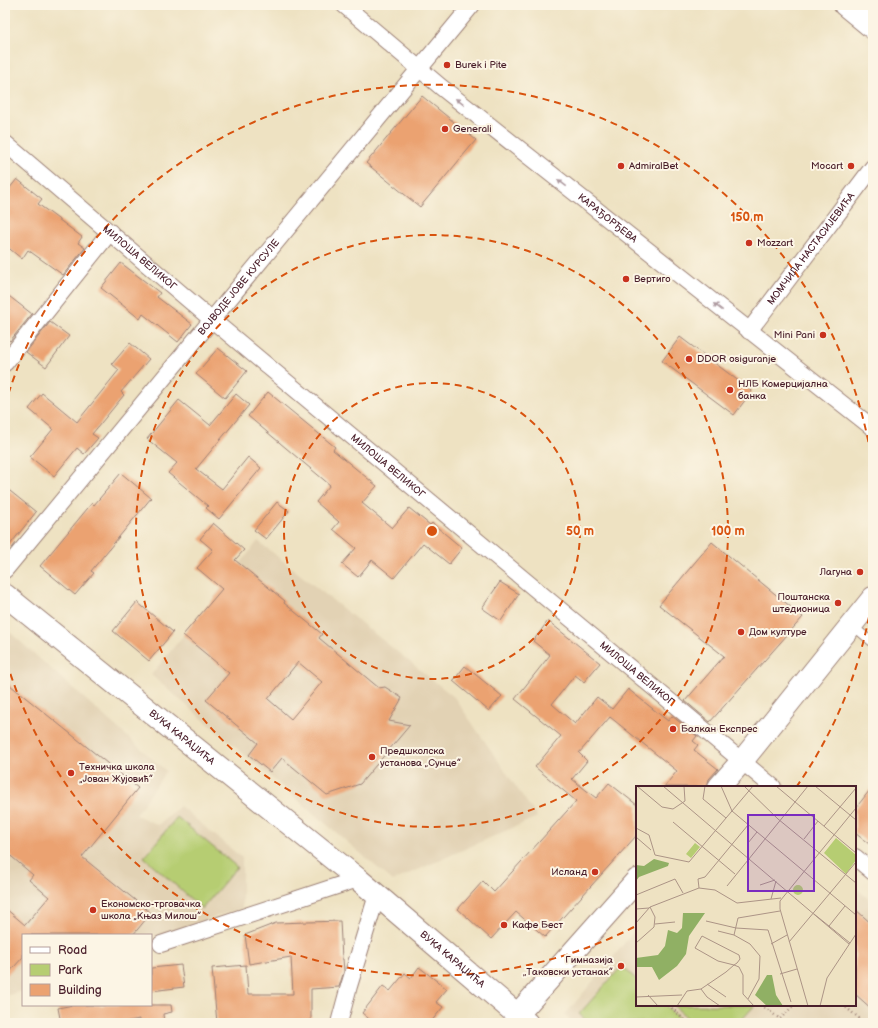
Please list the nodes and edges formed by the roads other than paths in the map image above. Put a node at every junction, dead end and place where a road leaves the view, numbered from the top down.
1 (344, 5) edge
2 (472, 5) edge
3 (845, 5) edge
4 (873, 28) edge
5 (420, 70) junction
6 (5, 143) edge
7 (873, 167) edge
8 (110, 232) junction
9 (211, 319) junction
10 (749, 331) junction
11 (5, 363) edge
12 (873, 428) edge
13 (5, 570) edge
14 (5, 595) edge
15 (873, 598) edge
16 (852, 625) junction
17 (873, 643) edge
18 (742, 761) junction
19 (720, 786) edge
20 (772, 786) edge
21 (856, 858) edge
22 (873, 872) edge
23 (358, 879) junction
24 (636, 881) edge
25 (377, 896) junction
26 (161, 944) dead end
27 (518, 1020) edge
28 (339, 1023) edge

1 - 5 street, КАРАЂОРЂЕВА
2 - 5 street, ВОЈВОДЕ ЈОВЕ КУРСУЛЕ
3 - 4 street
5 - 9 street, ВОЈВОДЕ ЈОВЕ КУРСУЛЕ
10 -> 5 street, КАРАЂОРЂЕВА
6 - 8 street, МИЛОША ВЕЛИКОГ
7 - 10 street, МОМЧИЛА НАСТАСИЈЕВИЋА
8 - 9 street, МИЛОША ВЕЛИКОГ
8 - 11 street
9 - 13 street, ВОЈВОДЕ ЈОВЕ КУРСУЛЕ
9 - 18 street, МИЛОША ВЕЛИКОГ
10 - 12 street, КАРАЂОРЂЕВА
14 - 23 street, ВУКА КАРАЏИЋА
15 - 16 street
16 - 17 lane
16 - 18 street
18 - 19 street
18 - 20 street, МИЛОША ВЕЛИКОГ
21 - 22 street
23 - 25 street, ВУКА КАРАЏИЋА
23 - 26 street
24 - 27 street
25 - 27 street, ВУКА КАРАЏИЋА
25 - 28 street

